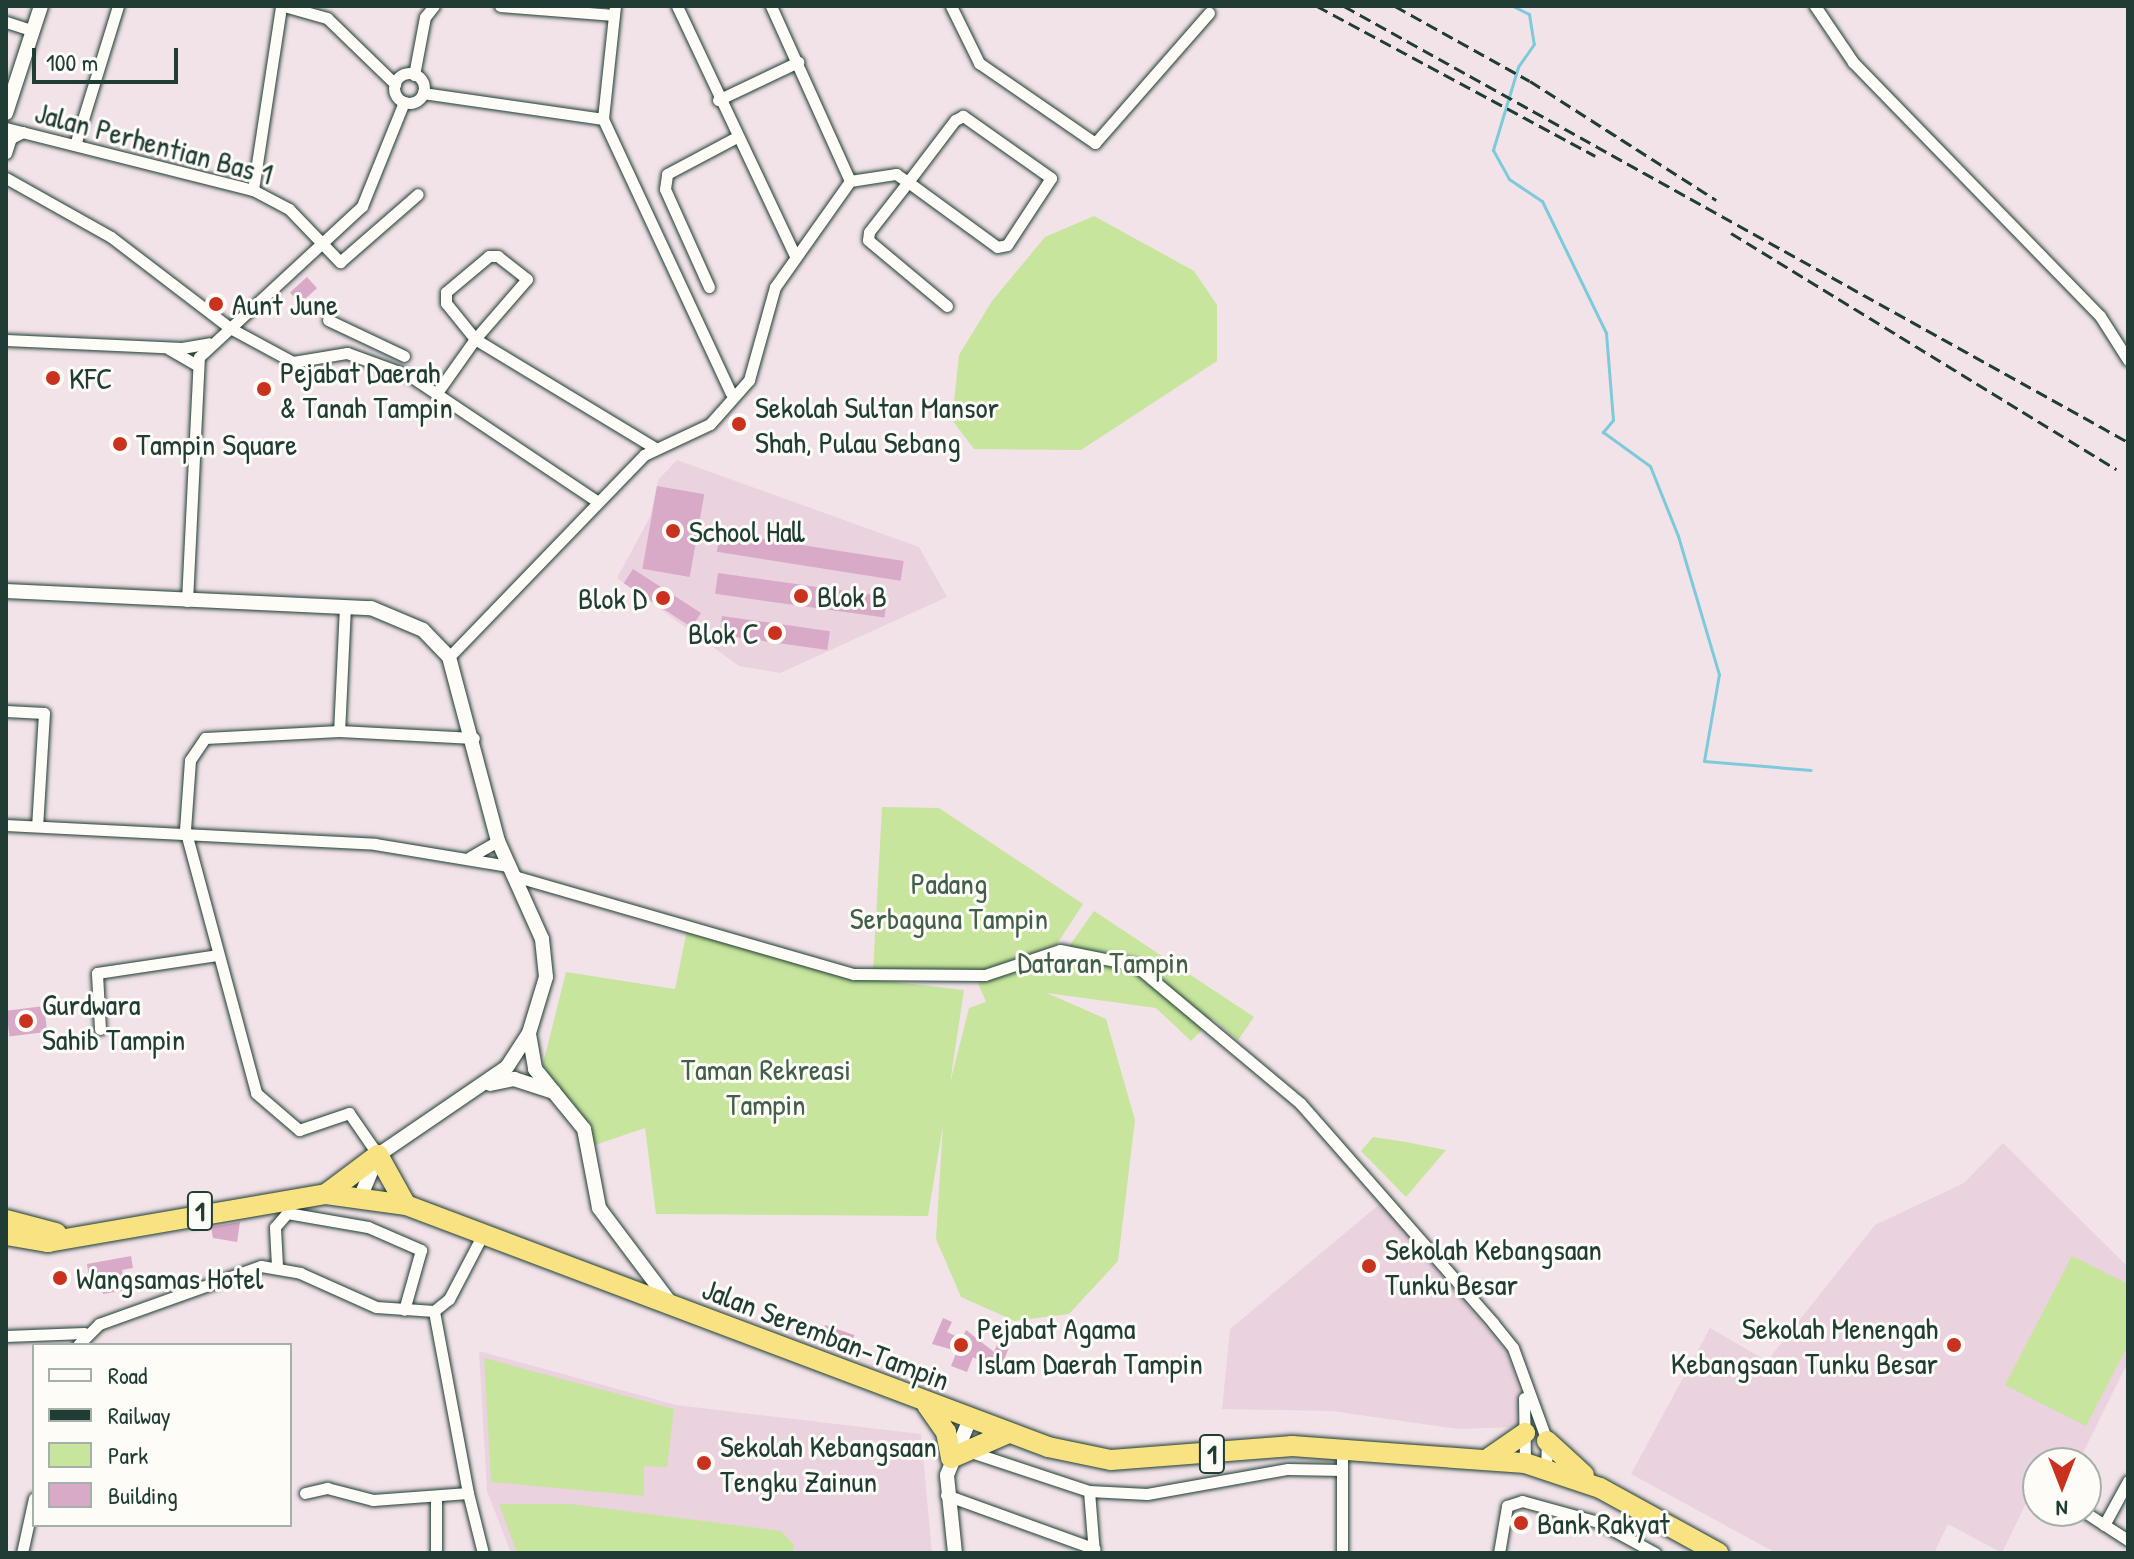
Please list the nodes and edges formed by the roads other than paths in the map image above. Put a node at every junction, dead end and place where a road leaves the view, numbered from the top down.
1 (41, 6) edge
2 (118, 6) edge
3 (282, 6) edge
4 (434, 6) edge
5 (500, 6) edge
6 (677, 6) edge
7 (771, 6) edge
8 (951, 6) edge
9 (1815, 6) edge
10 (614, 10) edge
11 (1209, 13) dead end
12 (6, 22) edge
13 (33, 31) junction
14 (798, 62) junction
15 (414, 75) junction
16 (395, 84) junction
17 (423, 93) junction
18 (718, 100) junction
19 (404, 102) junction
20 (6, 113) edge
21 (603, 119) junction
22 (6, 128) edge
23 (24, 132) junction
24 (735, 138) junction
25 (75, 145) junction
26 (6, 153) edge
27 (6, 178) edge
28 (850, 181) junction
29 (908, 182) junction
30 (253, 190) junction
31 (418, 194) dead end
32 (322, 242) junction
33 (795, 256) junction
34 (709, 287) dead end
35 (947, 306) dead end
36 (328, 320) dead end
37 (230, 328) junction
38 (348, 329) junction
39 (475, 339) junction
40 (6, 340) edge
41 (210, 342) junction
42 (165, 347) junction
43 (332, 351) junction
44 (404, 356) dead end
45 (2128, 360) edge
46 (197, 365) junction
47 (731, 393) junction
48 (436, 394) junction
49 (655, 448) junction
50 (598, 502) junction
51 (6, 591) edge
52 (187, 601) junction
53 (345, 606) junction
54 (449, 657) junction
55 (6, 711) edge
56 (339, 731) junction
57 (474, 738) junction
58 (6, 825) edge
59 (37, 826) junction
60 (185, 829) junction
61 (498, 841) junction
62 (466, 859) junction
63 (511, 871) junction
64 (217, 955) junction
65 (100, 1029) dead end
66 (528, 1060) junction
67 (515, 1076) junction
68 (554, 1092) junction
69 (378, 1155) junction
70 (326, 1194) junction
71 (360, 1198) junction
72 (406, 1205) junction
73 (6, 1220) edge
74 (356, 1223) junction
75 (483, 1234) junction
76 (6, 1235) edge
77 (68, 1237) junction
78 (277, 1266) junction
79 (674, 1308) junction
80 (404, 1310) junction
81 (434, 1311) junction
82 (84, 1333) junction
83 (6, 1336) edge
84 (79, 1343) edge
85 (1524, 1389) junction
86 (927, 1405) junction
87 (965, 1419) junction
88 (1525, 1433) junction
89 (1006, 1434) junction
90 (1547, 1441) junction
91 (957, 1450) junction
92 (1489, 1458) junction
93 (1342, 1460) junction
94 (1525, 1463) junction
95 (1546, 1468) junction
96 (2128, 1481) edge
97 (1600, 1488) junction
98 (1089, 1491) junction
99 (305, 1493) dead end
100 (468, 1493) junction
101 (946, 1495) junction
102 (436, 1496) junction
103 (32, 1507) edge
104 (2104, 1525) joint
105 (2128, 1540) edge
106 (1095, 1551) edge
107 (1709, 1551) edge
108 (22, 1553) edge
109 (436, 1553) edge
110 (483, 1553) edge
111 (955, 1553) edge
112 (1342, 1553) edge
113 (1499, 1553) edge
114 (1655, 1553) edge

1 - 13 street
2 - 25 street
3 - 16 street
3 - 30 street
4 - 15 street
5 - 10 street
6 - 18 street
7 - 14 street
8 - 11 street
9 - 45 street
10 - 21 street
12 - 13 street
13 - 20 street
14 - 18 street
14 - 28 street
15 - 16 street
15 - 17 street
16 - 19 street
17 - 19 street
17 - 21 street
18 - 24 street
19 - 32 street
21 - 47 street
22 - 23 street, Jalan Perhentian Bas 1
23 - 25 street, Jalan Perhentian Bas 1
23 - 26 street
24 - 33 street
24 - 34 street
25 - 30 street, Jalan Perhentian Bas 1
27 - 37 street
28 - 29 street
28 - 33 street
29 - 29 street
29 - 35 street
30 - 32 street, Jalan Perhentian Bas 1
31 - 32 street
32 - 37 street
33 - 47 street
36 - 38 street
37 - 41 street
37 - 43 street
38 - 43 street
38 - 44 street
39 - 39 street
39 - 48 street
39 - 49 street
40 - 42 street
41 - 42 street
41 - 46 street
42 - 46 street
43 - 48 street
46 - 52 street
47 - 49 street
48 - 50 street
49 - 50 street
50 - 54 street
51 - 52 street
52 - 53 street
53 - 54 street
53 - 56 street
54 - 57 street
55 - 59 street
56 - 57 street
56 - 60 street
57 - 61 street
58 - 59 street
59 - 60 street
60 - 62 street
60 - 64 street
61 - 62 street
61 - 63 street
62 - 63 street
63 - 66 street
63 - 85 street
64 - 65 street
64 - 69 street
66 - 67 street
66 - 67 street
66 - 68 street
67 - 68 street
67 - 69 street
68 - 79 street
69 - 70 highway
69 - 71 street
69 - 72 highway
70 - 71 highway, Jalan Seremban-Tampin / 1
70 - 77 highway, Jalan Seremban-Tampin / 1
71 - 72 highway, Jalan Seremban-Tampin / 1
71 - 74 street
72 - 75 highway, Jalan Seremban-Tampin / 1
73 - 77 highway, Jalan Seremban-Tampin / 1
74 - 78 street
74 - 80 street
75 - 79 highway, Jalan Seremban-Tampin / 1
75 - 81 street
76 - 77 highway, 1
78 - 80 street
78 - 82 street
79 - 86 highway, Jalan Seremban-Tampin / 1
80 - 81 street
81 - 100 street
82 - 83 street
82 - 84 street
85 - 88 street
85 - 90 street
86 - 87 highway, Jalan Seremban-Tampin / 1
86 - 91 highway
87 - 89 highway, Jalan Seremban-Tampin / 1
87 - 91 street
88 - 92 highway
88 - 94 street
89 - 91 highway
89 - 93 highway, Jalan Seremban-Tampin / 1
90 - 95 street
90 - 97 highway
91 - 98 street
91 - 101 street
92 - 93 highway, Jalan Seremban-Tampin / 1
92 - 94 highway, Jalan Seremban-Tampin / 1
93 - 98 street
93 - 112 street
94 - 95 highway, Jalan Seremban-Tampin / 1
95 - 97 highway, Jalan Seremban-Tampin / 1
96 - 104 street
97 - 107 highway, Jalan Seremban-Tampin / 1
98 - 106 street
99 - 102 street
100 - 102 street
100 - 110 street
101 - 106 street
101 - 111 street
102 - 109 street
103 - 108 street
104 - 105 street
113 - 114 street

